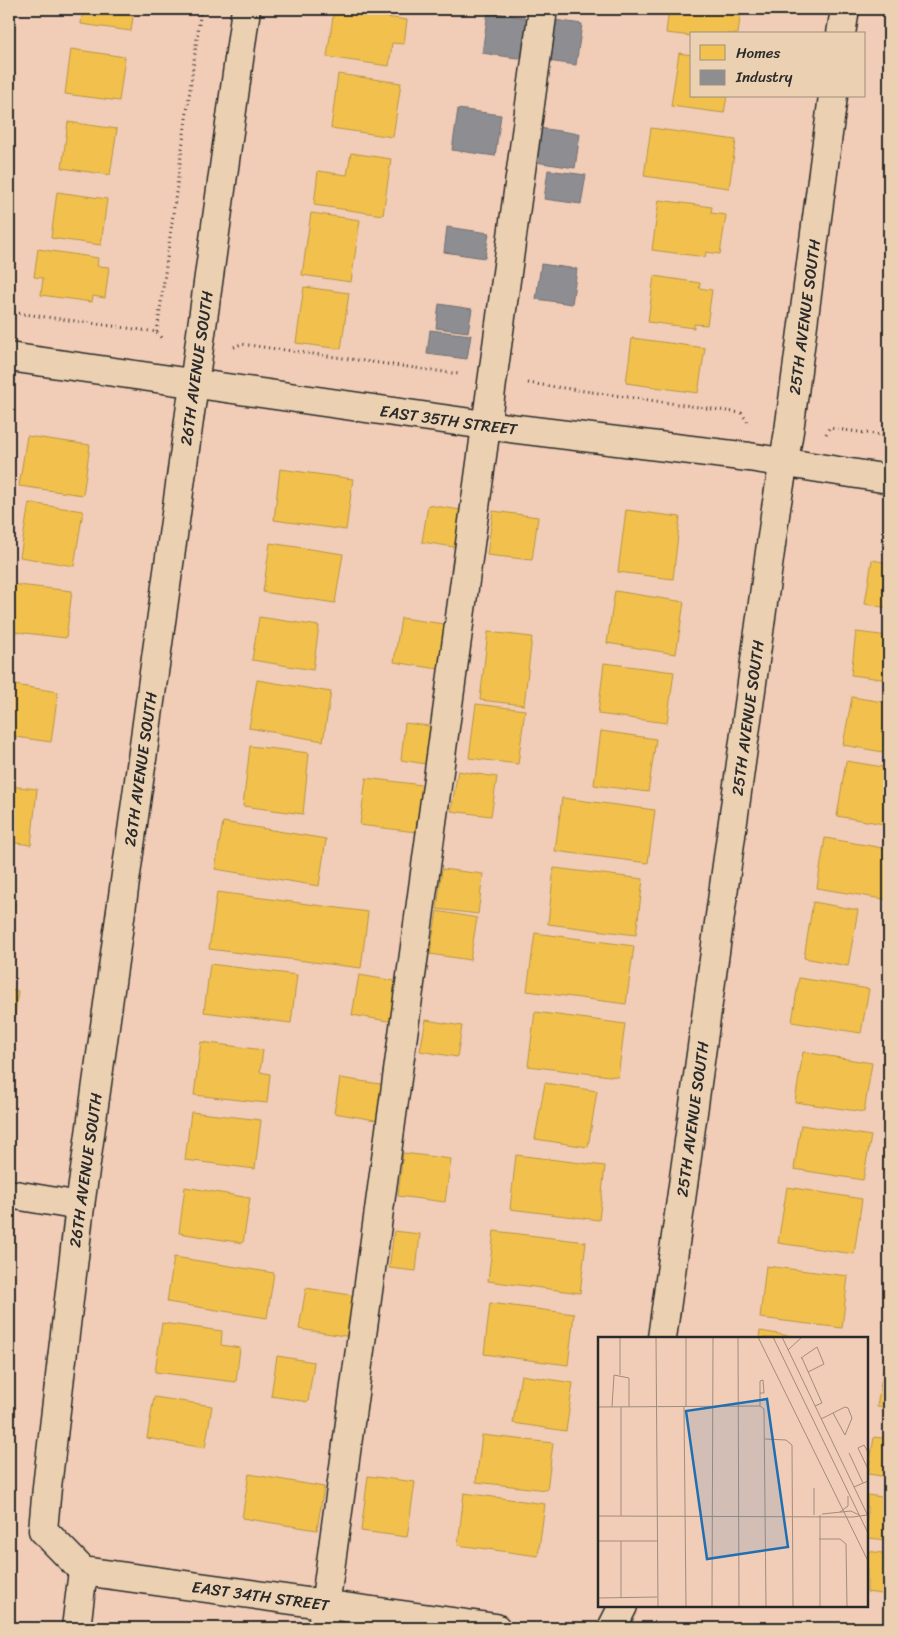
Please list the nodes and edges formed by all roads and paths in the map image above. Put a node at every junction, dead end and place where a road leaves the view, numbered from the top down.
1 (201, 9) edge
2 (246, 9) edge
3 (543, 9) edge
4 (845, 9) edge
5 (841, 32) edge
6 (833, 98) edge
7 (9, 312) edge
8 (157, 332) junction
9 (161, 338) dead end
10 (9, 357) edge
11 (194, 384) junction
12 (485, 425) junction
13 (889, 436) edge
14 (825, 437) dead end
15 (783, 463) junction
16 (889, 479) edge
17 (9, 1194) edge
18 (80, 1206) junction
19 (662, 1337) edge
20 (83, 1571) junction
21 (622, 1607) edge
22 (324, 1617) edge
23 (76, 1628) edge
24 (496, 1628) edge
25 (612, 1628) edge

1 - 8 path
2 - 11 street, 26TH AVENUE SOUTH
3 - 12 street
4 - 5 street
6 - 15 street, 25TH AVENUE SOUTH
7 - 8 path
8 - 9 path
10 - 11 street, EAST 35TH STREET
11 - 12 street, EAST 35TH STREET
11 - 18 street, 26TH AVENUE SOUTH
12 - 15 street, EAST 35TH STREET
12 - 22 street
13 - 14 path
15 - 16 street, EAST 35TH STREET
15 - 19 street, 25TH AVENUE SOUTH
17 - 18 street
18 - 20 street, 26TH AVENUE SOUTH
20 - 22 street, EAST 34TH STREET
20 - 23 street
21 - 25 street
22 - 24 street, EAST 34TH STREET

